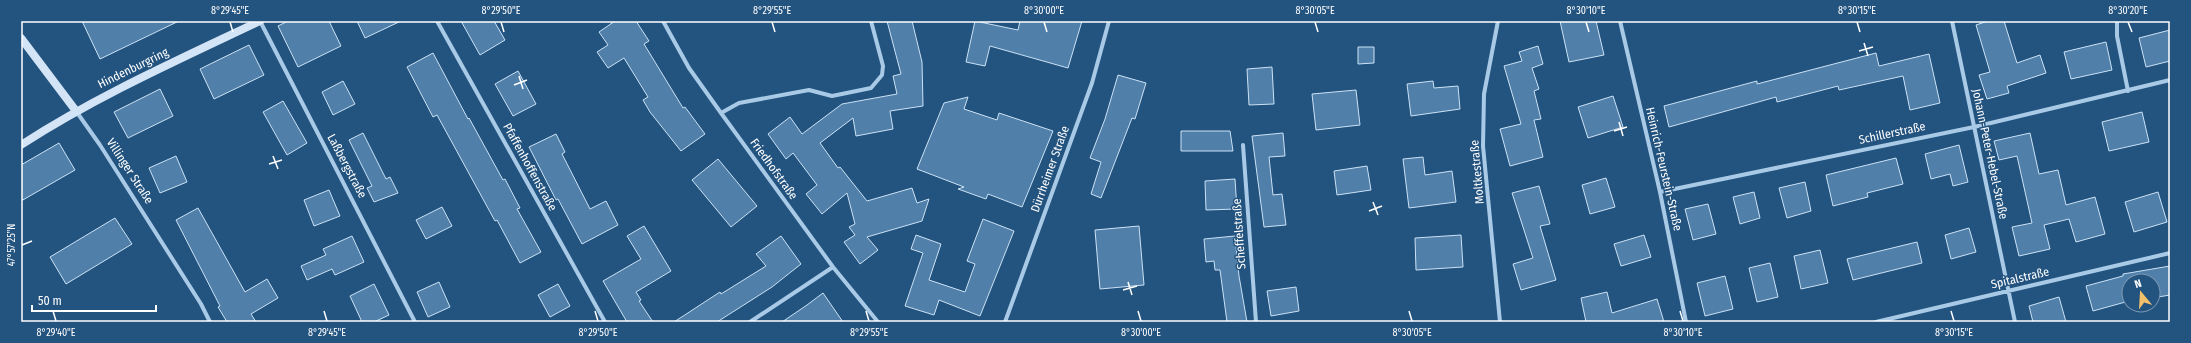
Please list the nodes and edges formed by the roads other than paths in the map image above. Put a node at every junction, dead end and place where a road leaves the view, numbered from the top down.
1 (260, 21) edge
2 (437, 21) edge
3 (663, 21) edge
4 (872, 21) edge
5 (1108, 21) edge
6 (1498, 21) edge
7 (1620, 21) edge
8 (1952, 21) edge
9 (2117, 21) edge
10 (21, 38) edge
11 (2170, 80) edge
12 (2128, 91) junction
13 (76, 111) junction
14 (721, 113) junction
15 (1974, 127) junction
16 (21, 144) edge
17 (1243, 145) dead end
18 (1660, 192) junction
19 (2170, 253) edge
20 (833, 267) junction
21 (2008, 291) junction
22 (210, 322) edge
23 (415, 322) edge
24 (605, 322) edge
25 (750, 322) edge
26 (878, 322) edge
27 (1005, 322) edge
28 (1256, 322) edge
29 (1500, 322) edge
30 (1686, 322) edge
31 (1876, 322) edge
32 (2015, 322) edge

1 - 13 main road, Hindenburgring
1 - 23 street, Laßbergstraße
2 - 24 street, Pfaffenhoffenstraße
3 - 14 street, Friedhofstraße
4 - 14 street
5 - 27 street, Dürrheimer Straße
6 - 29 street, Moltkestraße
7 - 18 street, Heinrich-Feurstein-Straße
8 - 15 street, Johann-Peter-Hebel-Straße
9 - 12 street
10 - 13 main road, Villinger Straße
11 - 12 street, Schillerstraße
12 - 15 street, Schillerstraße
13 - 16 main road, Hindenburgring
13 - 22 street, Villinger Straße
14 - 20 street, Friedhofstraße
15 - 18 street, Schillerstraße
15 - 21 street, Johann-Peter-Hebel-Straße
17 - 28 street, Scheffelstraße
18 - 30 street, Heinrich-Feurstein-Straße
19 - 21 street, Spitalstraße
20 - 25 street
20 - 26 street, Friedhofstraße
21 - 31 street, Spitalstraße
21 - 32 street, Johann-Peter-Hebel-Straße

